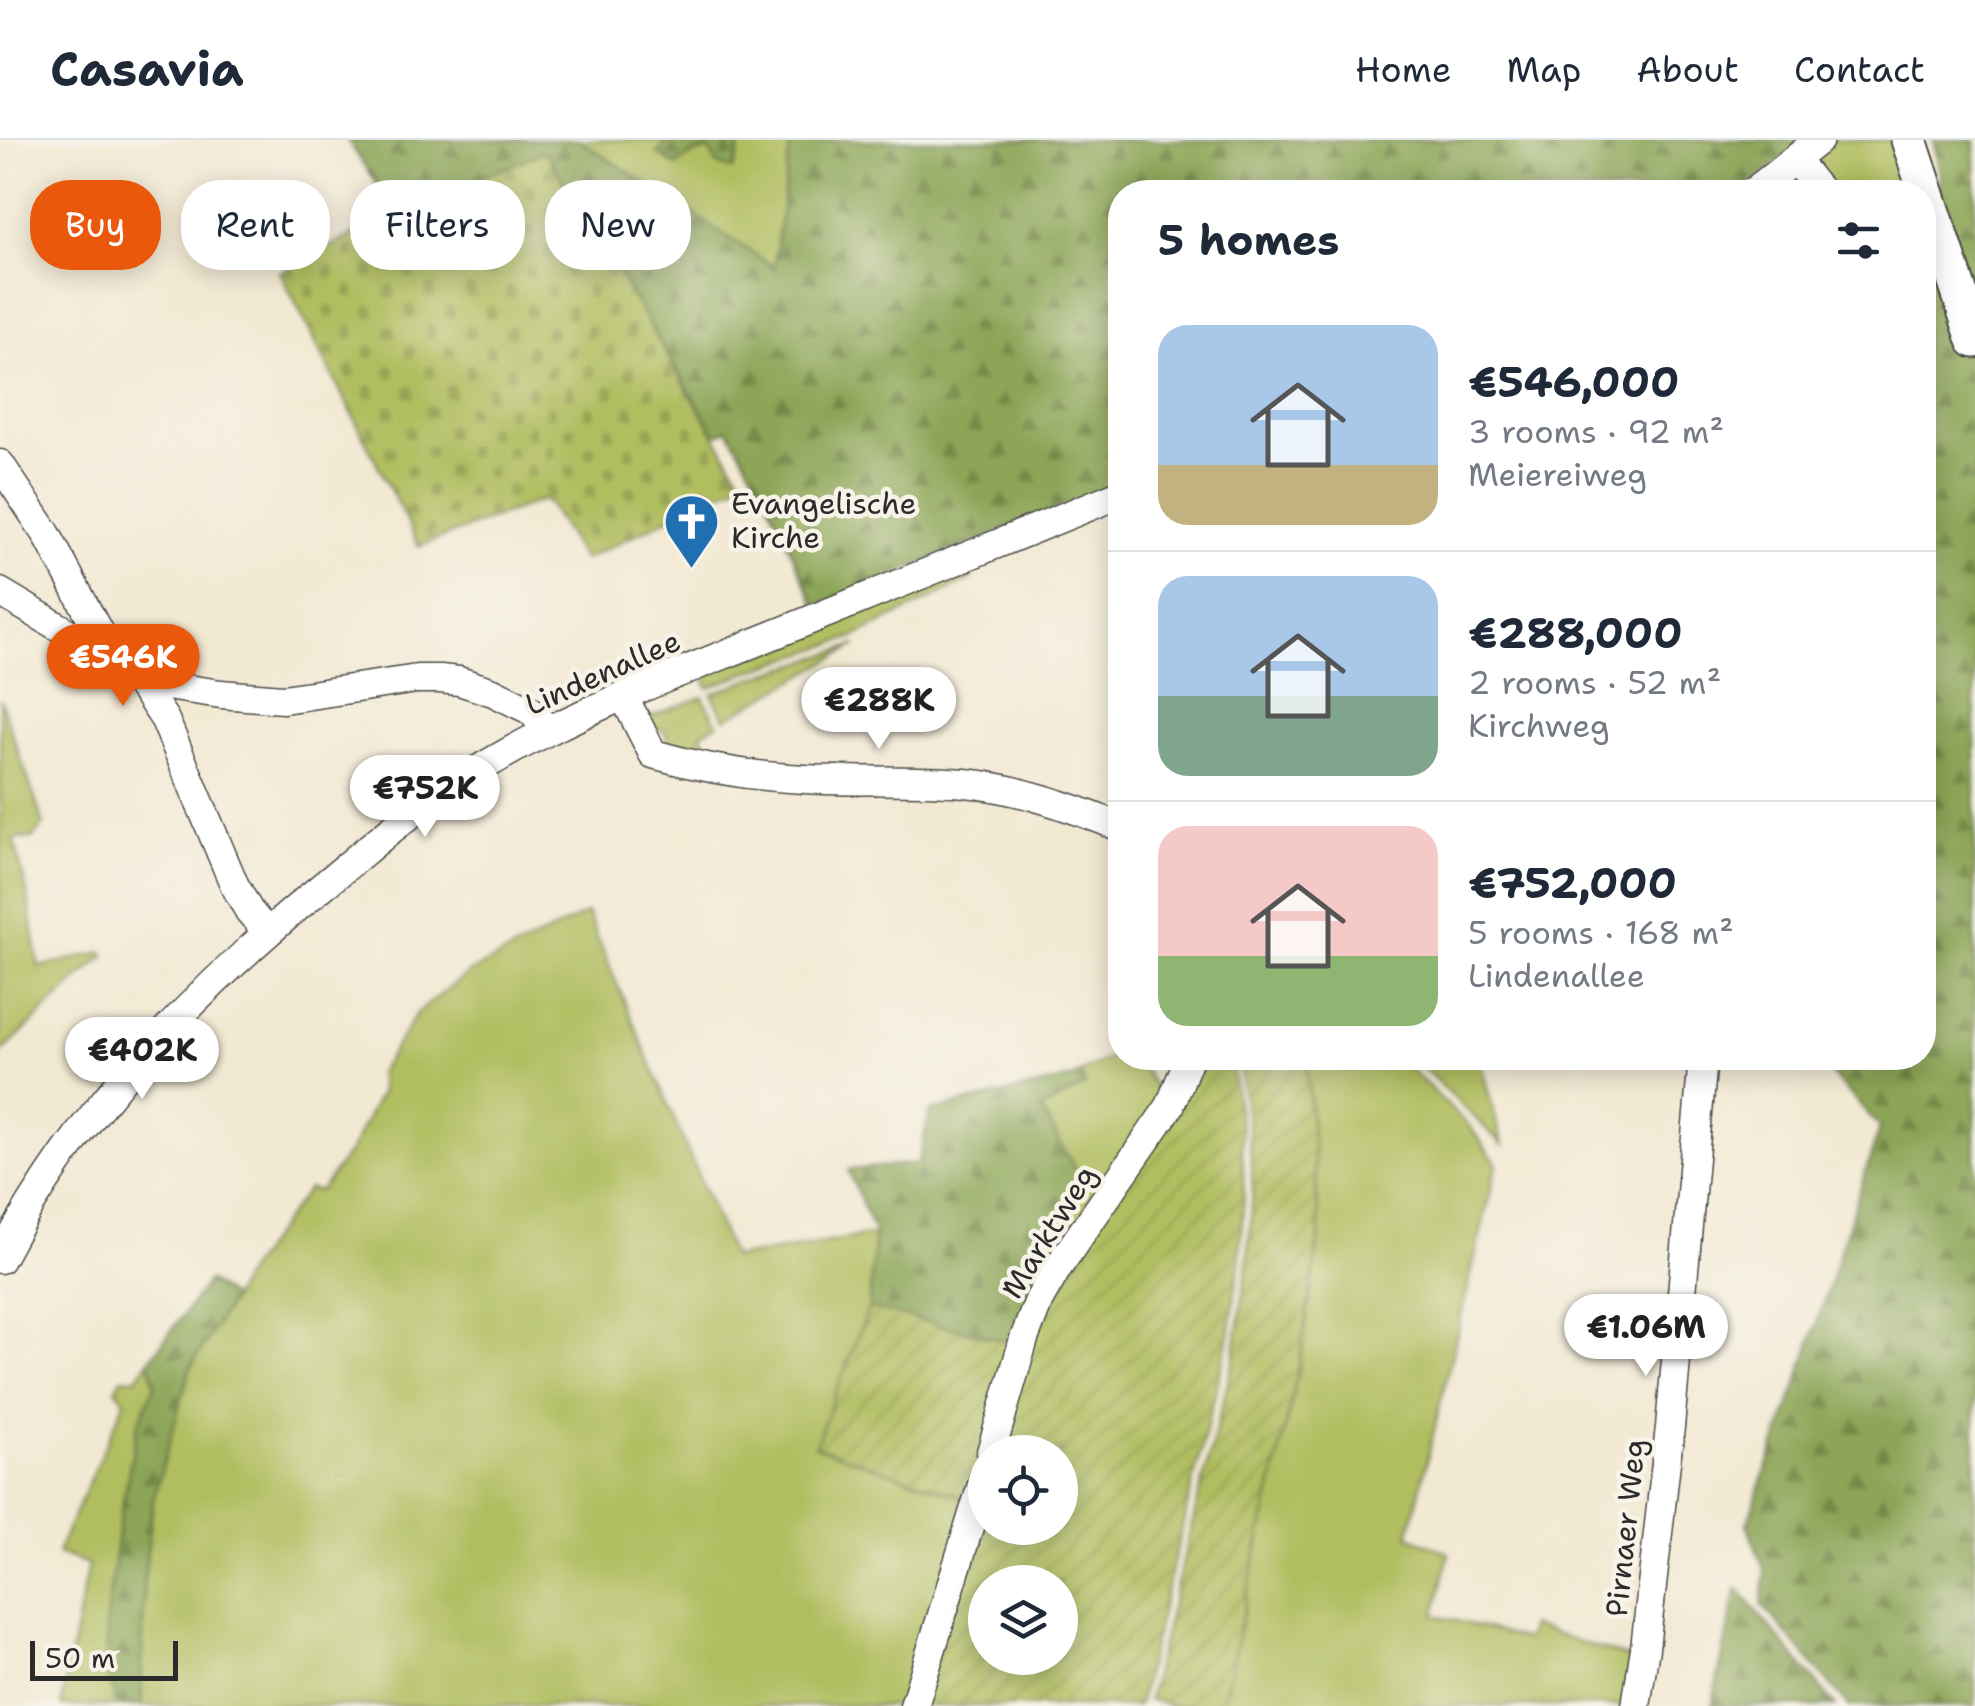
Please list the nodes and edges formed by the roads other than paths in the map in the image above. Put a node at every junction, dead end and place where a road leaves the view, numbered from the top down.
1 (1819, 140) edge
2 (1909, 140) edge
3 (1794, 160) junction
4 (1768, 180) edge
5 (1811, 180) edge
6 (1922, 180) edge
7 (1936, 222) edge
8 (1975, 340) edge
9 (0, 464) edge
10 (1108, 499) edge
11 (0, 592) edge
12 (122, 664) junction
13 (624, 696) junction
14 (550, 730) junction
15 (1108, 823) edge
16 (267, 932) junction
17 (1184, 1070) edge
18 (1702, 1070) edge
19 (0, 1259) edge
20 (997, 1435) edge
21 (968, 1530) edge
22 (914, 1706) edge
23 (1636, 1706) edge

1 - 3 street
2 - 6 main road
3 - 4 street
3 - 5 street
7 - 8 main road
9 - 12 street
10 - 13 street, Lindenallee
11 - 12 street
12 - 14 street
12 - 16 street
13 - 14 street, Lindenallee
13 - 15 street
14 - 16 street, Lindenallee
16 - 19 street, Lindenallee
17 - 20 street, Marktweg
18 - 23 street, Pirnaer Weg
21 - 22 street

